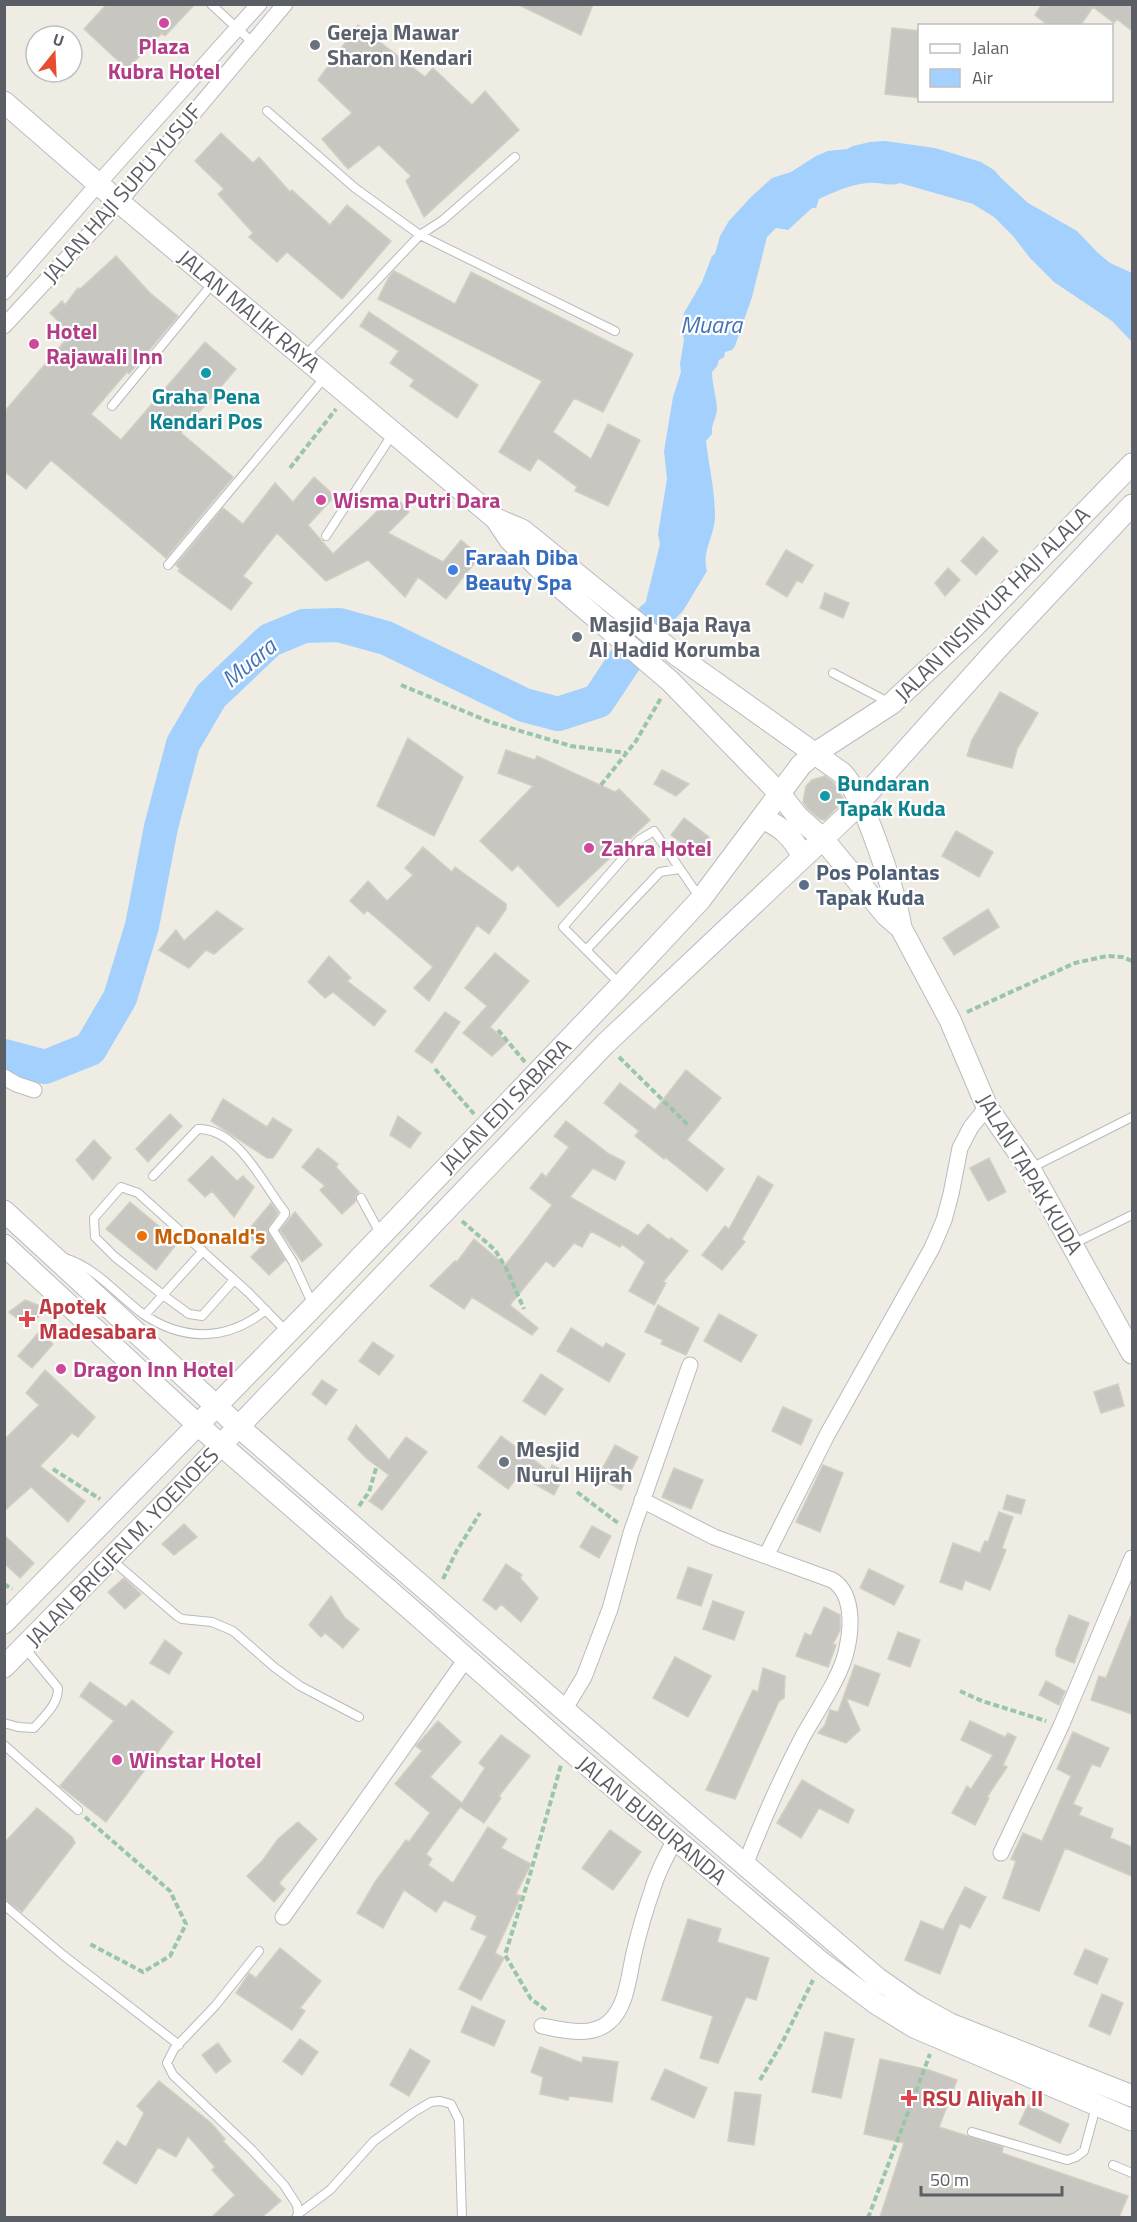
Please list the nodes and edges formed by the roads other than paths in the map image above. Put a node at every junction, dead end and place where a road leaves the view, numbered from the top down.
1 (211, 4) edge
2 (259, 4) edge
3 (285, 4) edge
4 (237, 28) junction
5 (252, 42) junction
6 (4, 102) edge
7 (267, 111) dead end
8 (515, 157) dead end
9 (98, 184) junction
10 (118, 202) junction
11 (420, 235) junction
12 (214, 282) junction
13 (4, 292) edge
14 (4, 326) edge
15 (615, 331) dead end
16 (303, 358) junction
17 (326, 375) junction
18 (112, 406) dead end
19 (393, 434) junction
20 (1132, 464) edge
21 (1132, 506) edge
22 (496, 519) junction
23 (326, 536) dead end
24 (168, 565) dead end
25 (833, 673) dead end
26 (891, 704) junction
27 (814, 754) junction
28 (780, 794) junction
29 (859, 801) junction
30 (762, 818) junction
31 (822, 838) junction
32 (802, 856) junction
33 (680, 869) junction
34 (700, 900) junction
35 (901, 928) junction
36 (587, 949) junction
37 (621, 985) junction
38 (4, 1077) edge
39 (34, 1090) dead end
40 (987, 1107) junction
41 (1132, 1117) edge
42 (1030, 1169) junction
43 (153, 1176) dead end
44 (361, 1198) dead end
45 (4, 1211) edge
46 (1132, 1215) edge
47 (381, 1235) junction
48 (1073, 1244) junction
49 (4, 1245) edge
50 (203, 1251) junction
51 (50, 1252) junction
52 (234, 1280) junction
53 (163, 1295) junction
54 (313, 1307) junction
55 (266, 1310) junction
56 (145, 1315) junction
57 (288, 1332) junction
58 (1132, 1353) edge
59 (690, 1365) dead end
60 (216, 1406) junction
61 (198, 1425) junction
62 (239, 1427) junction
63 (221, 1445) junction
64 (642, 1500) junction
65 (766, 1556) junction
66 (1132, 1558) edge
67 (111, 1559) junction
68 (4, 1623) edge
69 (24, 1646) junction
70 (466, 1659) junction
71 (4, 1667) edge
72 (564, 1710) junction
73 (359, 1717) dead end
74 (4, 1723) edge
75 (6, 1749) edge
76 (78, 1810) road end
77 (675, 1840) junction
78 (1001, 1853) dead end
79 (745, 1865) junction
80 (4, 1905) edge
81 (283, 1917) dead end
82 (259, 1952) dead end
83 (545, 2019) road end
84 (179, 2045) junction
85 (1132, 2096) edge
86 (1097, 2106) junction
87 (1132, 2120) edge
88 (972, 2132) dead end
89 (1113, 2165) dead end
90 (1132, 2173) edge
91 (297, 2216) edge
92 (462, 2217) edge

1 - 4 lane
2 - 4 street, JALAN HAJI SUPU YUSUF
3 - 5 street, JALAN HAJI SUPU YUSUF
4 - 5 lane
4 - 9 street, JALAN HAJI SUPU YUSUF
5 - 10 street, JALAN HAJI SUPU YUSUF
6 - 9 street, JALAN MALIK RAYA
7 - 11 lane
8 - 11 lane
9 - 10 street, JALAN MALIK RAYA
9 - 13 street, JALAN HAJI SUPU YUSUF
10 - 12 street, JALAN MALIK RAYA
10 - 14 street, JALAN HAJI SUPU YUSUF
11 - 15 lane
11 - 16 lane
12 - 16 street, JALAN MALIK RAYA
12 - 18 lane
16 - 17 street, JALAN MALIK RAYA
17 - 19 street, JALAN MALIK RAYA
17 - 24 lane
19 - 22 street, JALAN MALIK RAYA
19 - 23 lane
20 - 26 street, JALAN INSINYUR HAJI ALALA
21 - 29 street, JALAN INSINYUR HAJI ALALA
22 - 27 street
22 - 28 street
25 - 26 lane
26 - 27 street, JALAN INSINYUR HAJI ALALA
27 - 28 street
27 - 29 street
28 - 30 street, JALAN EDI SABARA
28 - 31 street
29 - 31 street
29 - 35 street, JALAN TAPAK KUDA
30 - 32 street
30 - 34 street, JALAN EDI SABARA
31 - 32 street, JALAN EDI SABARA
31 - 35 street, JALAN TAPAK KUDA
32 - 62 street, JALAN EDI SABARA
33 - 34 lane
33 - 36 lane
33 - 36 lane
34 - 37 street, JALAN EDI SABARA
35 - 40 street, JALAN TAPAK KUDA
36 - 37 lane
37 - 47 street, JALAN EDI SABARA
38 - 39 street
40 - 42 street, JALAN TAPAK KUDA
40 - 65 street
41 - 42 lane
42 - 48 street, JALAN TAPAK KUDA
43 - 54 lane
44 - 47 lane
45 - 51 street, JALAN BUBURANDA
46 - 48 lane
47 - 54 street, JALAN EDI SABARA
48 - 58 street, JALAN TAPAK KUDA
49 - 61 street, JALAN BUBURANDA
50 - 52 lane
50 - 53 lane
50 - 53 lane
51 - 56 lane
51 - 60 street, JALAN BUBURANDA
52 - 53 lane
52 - 55 lane
53 - 56 lane
54 - 57 street, JALAN EDI SABARA
55 - 56 lane
55 - 57 lane
57 - 60 street, JALAN EDI SABARA
59 - 64 street
60 - 61 street, JALAN BRIGJEN M. YOENOES
60 - 62 street, JALAN BUBURANDA
61 - 63 street, JALAN BUBURANDA
61 - 68 street, JALAN BRIGJEN M. YOENOES
62 - 63 street, JALAN BRIGJEN M. YOENOES
62 - 72 street, JALAN BUBURANDA
63 - 67 street, JALAN BRIGJEN M. YOENOES
63 - 70 street, JALAN BUBURANDA
64 - 65 street
64 - 72 street
65 - 79 street
66 - 78 street
67 - 69 street, JALAN BRIGJEN M. YOENOES
67 - 73 lane
69 - 71 street, JALAN BRIGJEN M. YOENOES
69 - 74 lane
70 - 77 street, JALAN BUBURANDA
70 - 81 street
72 - 79 street, JALAN BUBURANDA
75 - 76 lane
77 - 83 street
77 - 86 street, JALAN BUBURANDA
79 - 85 street, JALAN BUBURANDA
80 - 84 lane
82 - 84 lane
84 - 91 lane
86 - 87 street, JALAN BUBURANDA
86 - 88 lane
89 - 90 lane
91 - 92 lane

